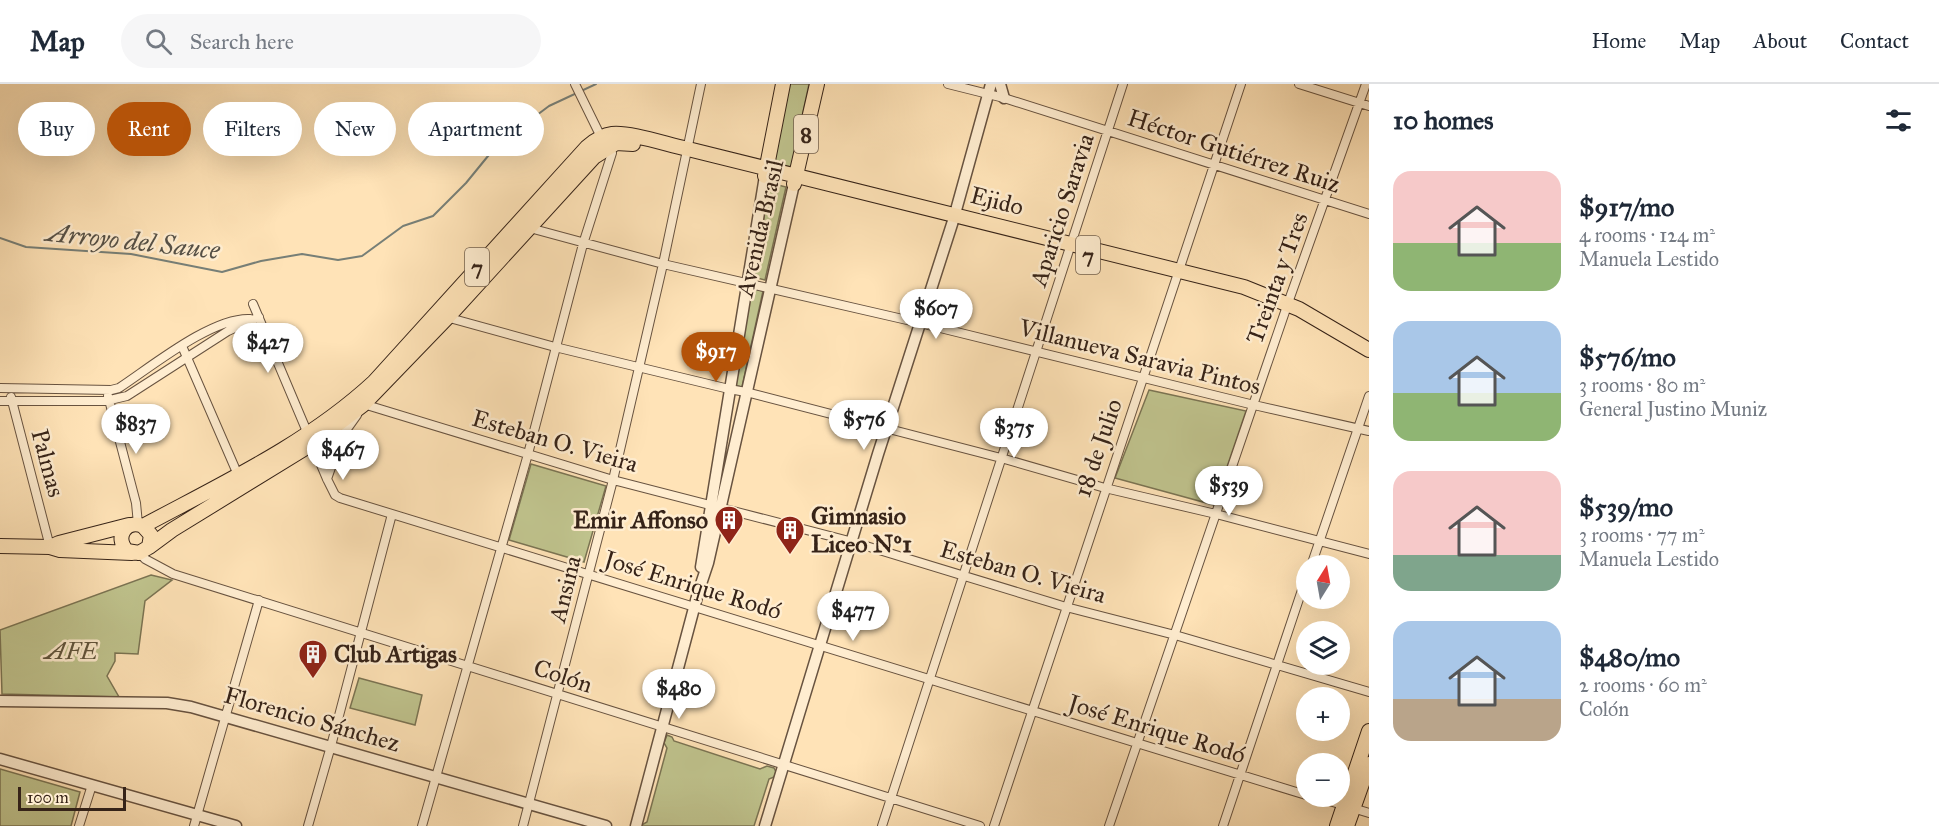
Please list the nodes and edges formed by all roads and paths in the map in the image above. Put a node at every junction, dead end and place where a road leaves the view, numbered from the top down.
1 (575, 84) edge
2 (701, 84) edge
3 (783, 84) edge
4 (817, 84) edge
5 (948, 84) edge
6 (1000, 84) edge
7 (1123, 84) edge
8 (1241, 84) edge
9 (1299, 84) edge
10 (1366, 84) edge
11 (990, 89) edge
12 (1004, 98) junction
13 (1359, 103) junction
14 (1369, 106) edge
15 (1108, 131) junction
16 (604, 142) junction
17 (687, 153) junction
18 (1214, 165) junction
19 (765, 172) junction
20 (795, 180) junction
21 (1326, 200) junction
22 (1369, 214) edge
23 (954, 218) junction
24 (524, 224) junction
25 (583, 243) junction
26 (1071, 247) junction
27 (663, 264) junction
28 (1177, 273) junction
29 (747, 283) junction
30 (769, 288) junction
31 (253, 304) dead end
32 (1287, 307) junction
33 (443, 314) junction
34 (256, 318) junction
35 (920, 323) junction
36 (182, 346) junction
37 (555, 347) junction
38 (1369, 350) edge
39 (1037, 351) junction
40 (187, 358) junction
41 (1369, 358) edge
42 (640, 368) junction
43 (1143, 378) junction
44 (4, 388) edge
45 (729, 389) junction
46 (107, 390) junction
47 (746, 392) junction
48 (1369, 396) edge
49 (0, 400) edge
50 (11, 401) junction
51 (108, 401) junction
52 (359, 402) junction
53 (1254, 405) junction
54 (886, 428) junction
55 (1359, 428) junction
56 (1369, 431) edge
57 (310, 439) junction
58 (528, 454) junction
59 (1001, 458) junction
60 (238, 475) junction
61 (327, 479) junction
62 (613, 480) junction
63 (1105, 488) junction
64 (715, 505) junction
65 (392, 514) junction
66 (1216, 514) junction
67 (137, 525) junction
68 (1319, 541) junction
69 (853, 542) junction
70 (0, 546) edge
71 (50, 547) junction
72 (501, 547) junction
73 (140, 551) junction
74 (1369, 554) edge
75 (1315, 555) edge
76 (589, 574) junction
77 (963, 576) junction
78 (258, 600) junction
79 (695, 606) junction
80 (1066, 607) junction
81 (1296, 609) edge
82 (362, 632) junction
83 (1175, 635) junction
84 (820, 645) junction
85 (467, 665) junction
86 (1278, 666) junction
87 (930, 681) junction
88 (1369, 692) edge
89 (558, 695) junction
90 (0, 701) edge
91 (1032, 712) junction
92 (226, 716) junction
93 (662, 727) junction
94 (1369, 731) edge
95 (1137, 743) junction
96 (331, 747) junction
97 (0, 759) edge
98 (1369, 764) edge
99 (783, 765) junction
100 (1240, 775) junction
101 (436, 777) junction
102 (92, 785) junction
103 (1296, 792) edge
104 (891, 799) junction
105 (1350, 800) edge
106 (1350, 803) edge
107 (529, 805) junction
108 (1348, 807) junction
109 (1369, 813) edge
110 (197, 814) junction
111 (79, 826) edge
112 (194, 826) edge
113 (236, 826) edge
114 (308, 826) edge
115 (422, 826) edge
116 (524, 826) edge
117 (606, 826) edge
118 (636, 826) edge
119 (765, 826) edge
120 (882, 826) edge
121 (980, 826) edge
122 (994, 826) edge
123 (1109, 826) edge
124 (1223, 826) edge
125 (1337, 826) edge
126 (1347, 826) edge

1 - 16 street
2 - 17 street
3 - 19 main road, Avenida Brasil / 8
4 - 20 main road, Avenida Brasil / 8
5 - 11 street, Héctor Gutiérrez Ruiz
6 - 12 street
7 - 15 street, Aparicio Saravia
8 - 18 street, 18 de Julio
9 - 13 street
10 - 13 street, Treinta y Tres
11 - 12 street, Héctor Gutiérrez Ruiz
11 - 23 street
12 - 15 street, Héctor Gutiérrez Ruiz
13 - 14 street
13 - 21 street, Treinta y Tres
15 - 18 street, Héctor Gutiérrez Ruiz
15 - 26 street, Aparicio Saravia
16 - 17 main road, Ejido / 7
16 - 24 main road, 7
16 - 25 street
17 - 19 main road, Ejido / 7
17 - 27 street, Ansina
18 - 21 street, Héctor Gutiérrez Ruiz
18 - 28 street, 18 de Julio
19 - 20 main road, Ejido / 7
19 - 29 street, Avenida Brasil
20 - 23 main road, Ejido / 7
20 - 30 street, Avenida Brasil
21 - 22 street, Héctor Gutiérrez Ruiz
21 - 32 street, Treinta y Tres
23 - 26 main road, Ejido / 7
23 - 35 street
24 - 25 street, Villanueva Saravia Pintos
24 - 33 main road, 7
25 - 27 street, Villanueva Saravia Pintos
25 - 37 street
26 - 28 main road, Ejido / 7
26 - 39 street, Aparicio Saravia
27 - 29 street, Villanueva Saravia Pintos
27 - 42 street, Ansina
28 - 32 main road, Ejido / 7
28 - 43 street, 18 de Julio
29 - 30 street, Villanueva Saravia Pintos
29 - 45 street, Avenida Brasil
30 - 35 street, Villanueva Saravia Pintos
30 - 47 street, Avenida Brasil
31 - 34 street, José Enrique Rodó
32 - 38 main road, Ejido / 7
32 - 41 main road, Ejido / 7
32 - 53 street, Treinta y Tres
33 - 37 street
33 - 52 main road, 7
34 - 36 street
34 - 40 street
34 - 57 street, José Enrique Rodó
35 - 39 street, Villanueva Saravia Pintos
35 - 54 street
36 - 40 street
36 - 46 street
37 - 42 street
37 - 58 street
39 - 43 street, Villanueva Saravia Pintos
39 - 59 street, Aparicio Saravia
40 - 51 street
40 - 60 street
42 - 45 street
42 - 62 street, Ansina
43 - 53 street, Villanueva Saravia Pintos
43 - 63 street, 18 de Julio
44 - 46 street
44 - 50 street, Palmas
45 - 47 street
45 - 64 street, Avenida Brasil
46 - 51 street
47 - 54 street
47 - 64 street, Avenida Brasil
48 - 55 street
49 - 50 street
50 - 51 street
50 - 71 street, Palmas
51 - 67 street
52 - 57 main road, 7
52 - 58 street, Esteban O. Vieira
52 - 61 street
53 - 55 street, Villanueva Saravia Pintos
53 - 66 street, Treinta y Tres
54 - 59 street
54 - 69 street
55 - 56 street, Villanueva Saravia Pintos
55 - 68 street
57 - 60 main road, 7
57 - 61 street, José Enrique Rodó
57 - 73 main road, 7
58 - 62 street, Esteban O. Vieira
58 - 72 street
59 - 63 street
59 - 77 street, Aparicio Saravia
60 - 67 main road, 7
61 - 65 street, José Enrique Rodó
62 - 64 street, Esteban O. Vieira
62 - 76 street, Ansina
63 - 66 street
63 - 80 street, 18 de Julio
64 - 69 street, Esteban O. Vieira
64 - 79 street, Avenida Brasil
65 - 72 street, José Enrique Rodó
65 - 82 street
66 - 68 street
66 - 83 street, Treinta y Tres
67 - 71 main road, 7
67 - 73 main road
67 - 73 main road
68 - 74 street
68 - 75 street
69 - 77 street, Esteban O. Vieira
69 - 84 street
70 - 71 main road, 7
71 - 73 main road, 7
72 - 76 street, José Enrique Rodó
72 - 85 street
73 - 78 street, Colón
76 - 79 street, José Enrique Rodó
76 - 89 street, Ansina
77 - 80 street, Esteban O. Vieira
77 - 87 street, Aparicio Saravia
78 - 82 street, Colón
78 - 92 street
79 - 84 street, José Enrique Rodó
79 - 93 street, Avenida Brasil
80 - 83 street, Esteban O. Vieira
80 - 91 street, 18 de Julio
81 - 86 street
82 - 85 street, Colón
82 - 96 street
83 - 86 street, Esteban O. Vieira
83 - 95 street, Treinta y Tres
84 - 87 street, José Enrique Rodó
84 - 99 street
85 - 89 street, Colón
85 - 101 street
86 - 88 street, Esteban O. Vieira
86 - 100 street
87 - 91 street, José Enrique Rodó
87 - 104 street, Aparicio Saravia
89 - 93 street, Colón
89 - 107 street, Ansina
90 - 92 street, Florencio Sánchez
91 - 95 street, José Enrique Rodó
91 - 122 street, 18 de Julio
92 - 96 street, Florencio Sánchez
92 - 110 street
93 - 99 street, Colón
93 - 118 street, Avenida Brasil
94 - 105 main road
95 - 100 street, José Enrique Rodó
95 - 123 street, Treinta y Tres
96 - 101 street, Florencio Sánchez
96 - 114 street
97 - 102 street
98 - 106 main road
99 - 104 street, Colón
99 - 119 street
100 - 103 street, José Enrique Rodó
100 - 124 street
101 - 107 street, Florencio Sánchez
101 - 115 street
102 - 110 street
102 - 111 street
104 - 120 street, Aparicio Saravia
104 - 121 street, Colón
107 - 116 street, Ansina
107 - 117 street, Florencio Sánchez
108 - 109 street
108 - 125 main road
108 - 126 main road
110 - 112 street
110 - 113 street

